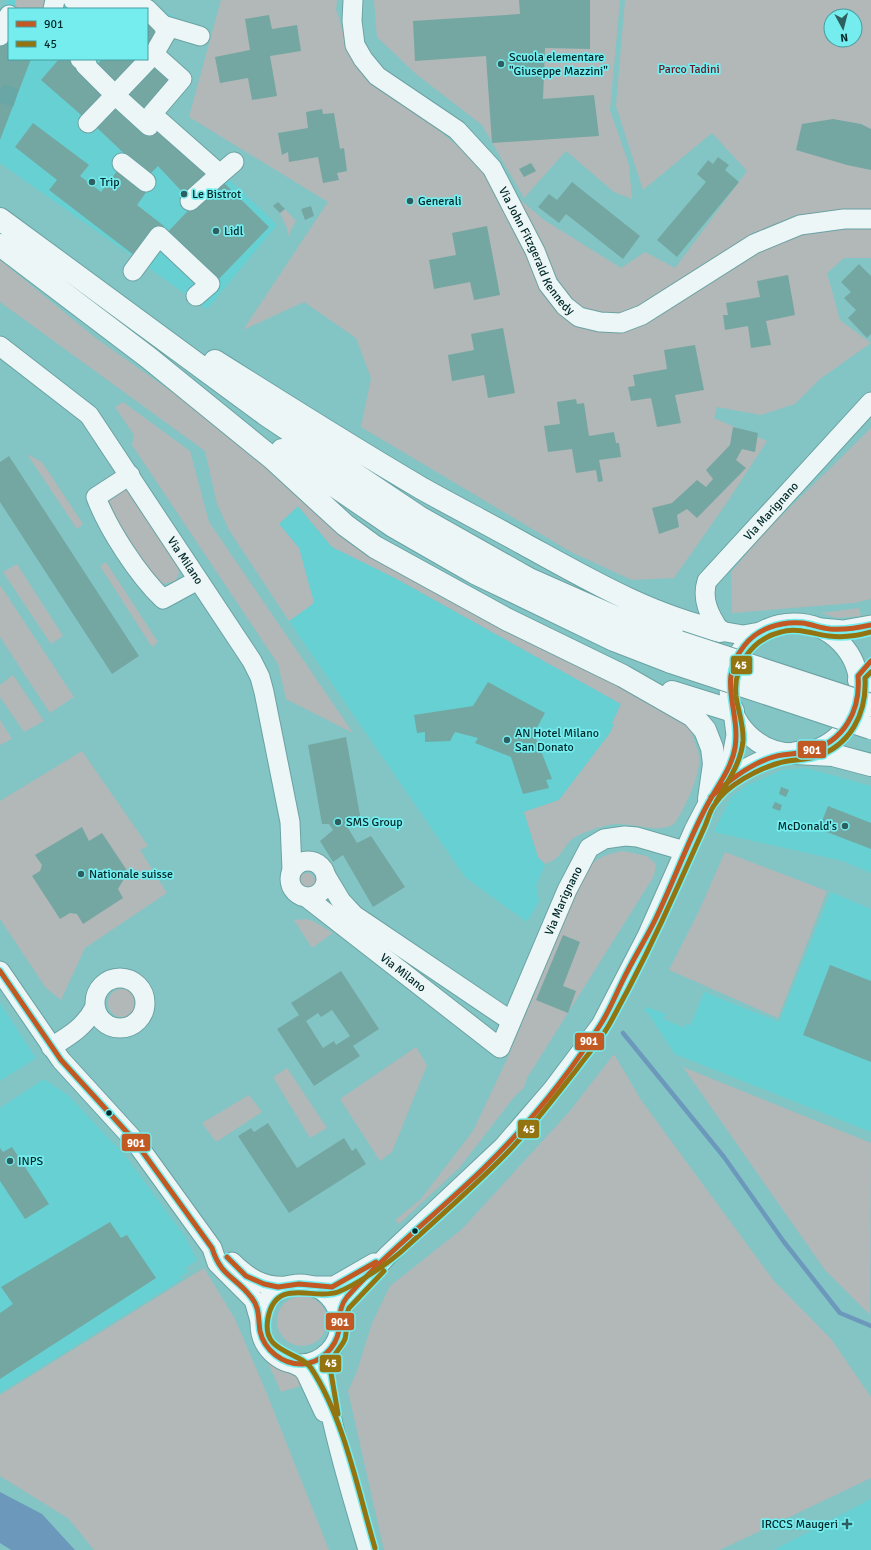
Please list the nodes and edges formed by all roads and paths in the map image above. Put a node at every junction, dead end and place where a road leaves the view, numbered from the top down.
1 (73, 0) edge
2 (353, 0) edge
3 (146, 6) edge
4 (148, 8) edge
5 (8, 17) edge
6 (163, 25) junction
7 (0, 36) edge
8 (200, 36) dead end
9 (154, 54) junction
10 (87, 61) edge
11 (116, 95) junction
12 (149, 120) junction
13 (88, 123) dead end
14 (122, 163) dead end
15 (146, 182) dead end
16 (190, 201) dead end
17 (0, 219) edge
18 (871, 219) edge
19 (0, 245) edge
20 (56, 259) junction
21 (133, 271) dead end
22 (196, 296) dead end
23 (0, 346) edge
24 (149, 358) junction
25 (871, 402) edge
26 (130, 476) junction
27 (198, 580) junction
28 (871, 625) edge
29 (817, 627) junction
30 (720, 631) junction
31 (760, 632) junction
32 (871, 661) edge
33 (623, 676) junction
34 (863, 682) edge
35 (871, 705) edge
36 (733, 711) junction
37 (871, 728) edge
38 (796, 753) junction
39 (871, 765) edge
40 (709, 799) junction
41 (290, 822) junction
42 (686, 850) junction
43 (312, 861) junction
44 (292, 870) junction
45 (326, 876) junction
46 (306, 897) junction
47 (0, 971) edge
48 (95, 1007) junction
49 (511, 1021) junction
50 (114, 1027) junction
51 (74, 1033) junction
52 (51, 1047) junction
53 (500, 1048) joint
54 (212, 1248) junction
55 (388, 1256) junction
56 (287, 1286) junction
57 (313, 1286) junction
58 (338, 1314) junction
59 (260, 1321) junction
60 (326, 1354) junction
61 (292, 1363) junction
62 (334, 1432) junction
63 (368, 1550) edge

1 - 3 street
2 - 18 street, Via John Fitzgerald Kennedy
4 - 6 street
5 - 7 street
6 - 8 street
6 - 9 street
9 - 11 street
9 - 12 street
10 - 11 street
11 - 12 street
11 - 13 street
12 - 16 street
14 - 15 street
17 - 20 highway
19 - 24 highway
20 - 30 highway
20 - 35 highway, bridge
21 - 22 street
23 - 26 street, Via Milano
24 - 33 highway
24 - 37 highway, bridge
25 - 30 street, Via Marignano
26 - 27 street, Via Milano
26 - 27 street
27 - 41 street, Via Milano
28 - 29 street
29 - 31 street
29 - 34 street
30 - 31 street
31 - 36 street
32 - 34 street
33 - 36 highway
33 - 40 highway
34 - 38 street
36 - 38 street
36 - 40 street
38 - 39 highway
38 - 40 street
40 - 42 street
41 - 43 street, Via Milano
41 - 44 street
42 - 49 street, Via Marignano
42 - 55 street
43 - 44 street
43 - 45 street, Via Milano
44 - 46 street, Via Milano
45 - 46 street
45 - 49 street, Via Milano
46 - 53 street, Via Milano
47 - 52 street
48 - 50 street
48 - 50 street
48 - 51 street
49 - 53 street, Via Marignano
50 - 51 street
51 - 52 street
52 - 54 street
54 - 56 street
54 - 59 street
55 - 57 street
55 - 58 street
56 - 57 street
56 - 59 street
57 - 58 street
58 - 60 street
59 - 61 street
60 - 61 street
60 - 62 street
61 - 62 street
62 - 63 street

